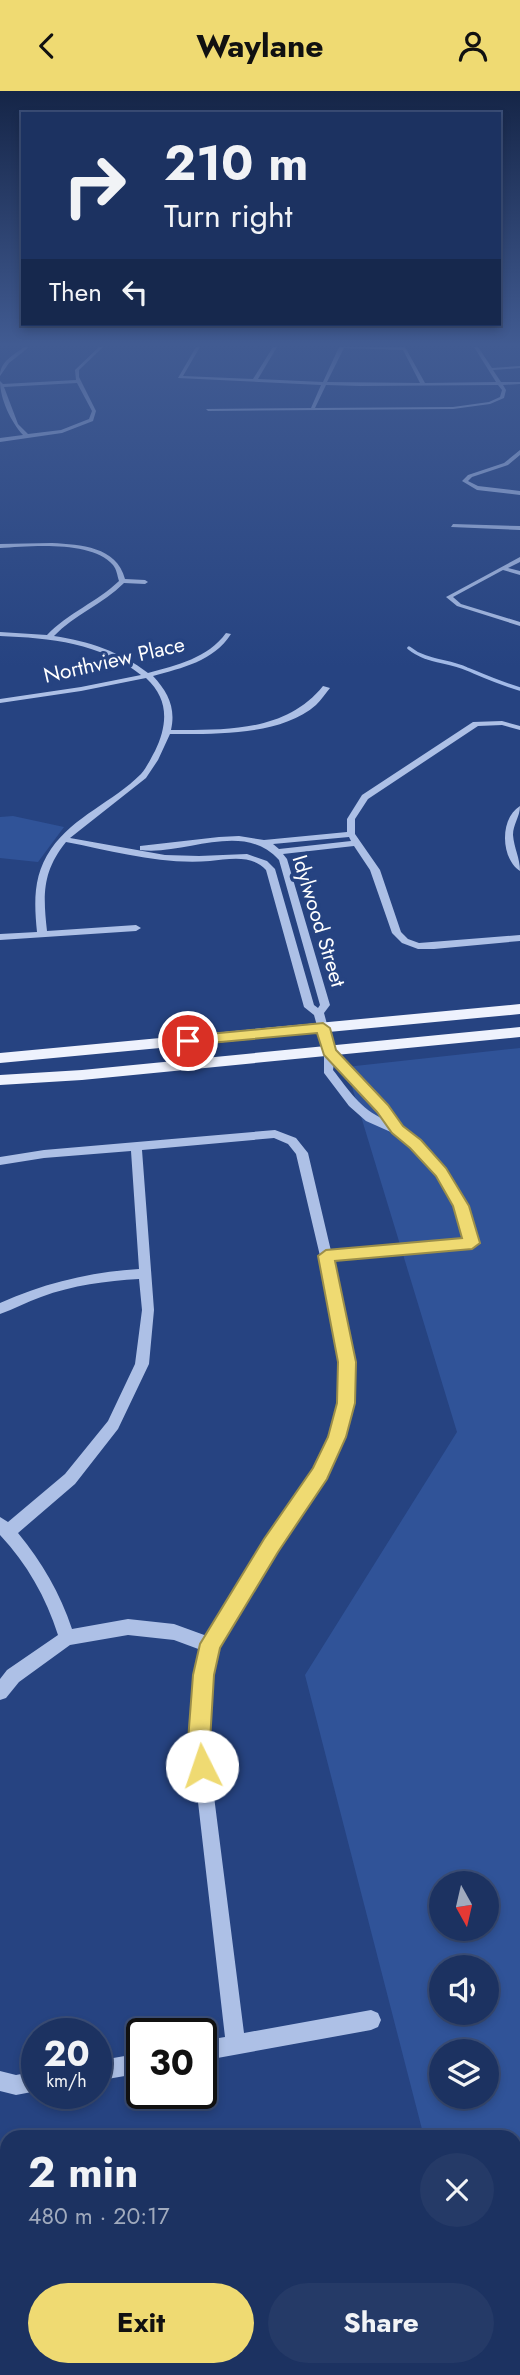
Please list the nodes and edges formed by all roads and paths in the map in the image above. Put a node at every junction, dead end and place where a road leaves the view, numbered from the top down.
1 (519, 454) edge
2 (510, 460) junction
3 (520, 462) edge
4 (520, 493) edge
5 (453, 526) dead end
6 (503, 527) joint
7 (520, 528) edge
8 (0, 546) edge
9 (520, 559) edge
10 (502, 568) junction
11 (520, 573) edge
12 (122, 581) junction
13 (145, 582) dead end
14 (520, 624) edge
15 (0, 634) edge
16 (228, 634) dead end
17 (49, 637) junction
18 (146, 674) junction
19 (326, 688) dead end
20 (0, 701) edge
21 (520, 728) edge
22 (168, 732) junction
23 (520, 809) edge
24 (351, 834) junction
25 (64, 839) junction
26 (267, 842) junction
27 (356, 843) junction
28 (101, 845) junction
29 (279, 852) junction
30 (520, 867) edge
31 (136, 928) dead end
32 (42, 934) junction
33 (0, 937) edge
34 (520, 939) edge
35 (520, 1009) edge
36 (321, 1020) junction
37 (520, 1032) edge
38 (329, 1051) junction
39 (0, 1059) edge
40 (0, 1080) edge
41 (136, 1146) junction
42 (0, 1161) edge
43 (326, 1256) junction
44 (146, 1273) junction
45 (0, 1309) edge
46 (4, 1528) edge
47 (67, 1638) junction
48 (210, 1644) junction
49 (0, 1692) edge
50 (371, 2020) dead end
51 (236, 2045) junction
52 (217, 2049) edge
53 (0, 2081) edge
54 (21, 2084) edge

1 - 2 street
2 - 3 street
2 - 4 street
5 - 6 street
6 - 7 street
8 - 12 street
9 - 10 street
10 - 11 street
10 - 14 street
12 - 13 street
12 - 17 street
15 - 17 street
16 - 18 street, Northview Place
17 - 18 street
18 - 20 street, Northview Place
18 - 22 street
19 - 22 street
21 - 24 street
22 - 25 street
23 - 30 street
24 - 26 street
24 - 27 street
25 - 28 street, Idylwood Street
25 - 32 street
26 - 28 street, Idylwood Street
26 - 29 street, Idylwood Street
27 - 29 street
27 - 34 street
28 - 36 street, Idylwood Street
29 - 36 street, Idylwood Street
31 - 32 street
32 - 33 street
35 - 36 main road
36 - 38 street, Idylwood Street
36 - 39 main road
37 - 38 main road
38 - 40 main road
38 - 43 street, Idylwood Street
41 - 42 street
41 - 43 street
41 - 44 street
43 - 48 street
44 - 45 street
44 - 46 street
46 - 47 street
47 - 48 street
47 - 49 street
48 - 51 street
50 - 51 street
51 - 52 street
53 - 54 street

